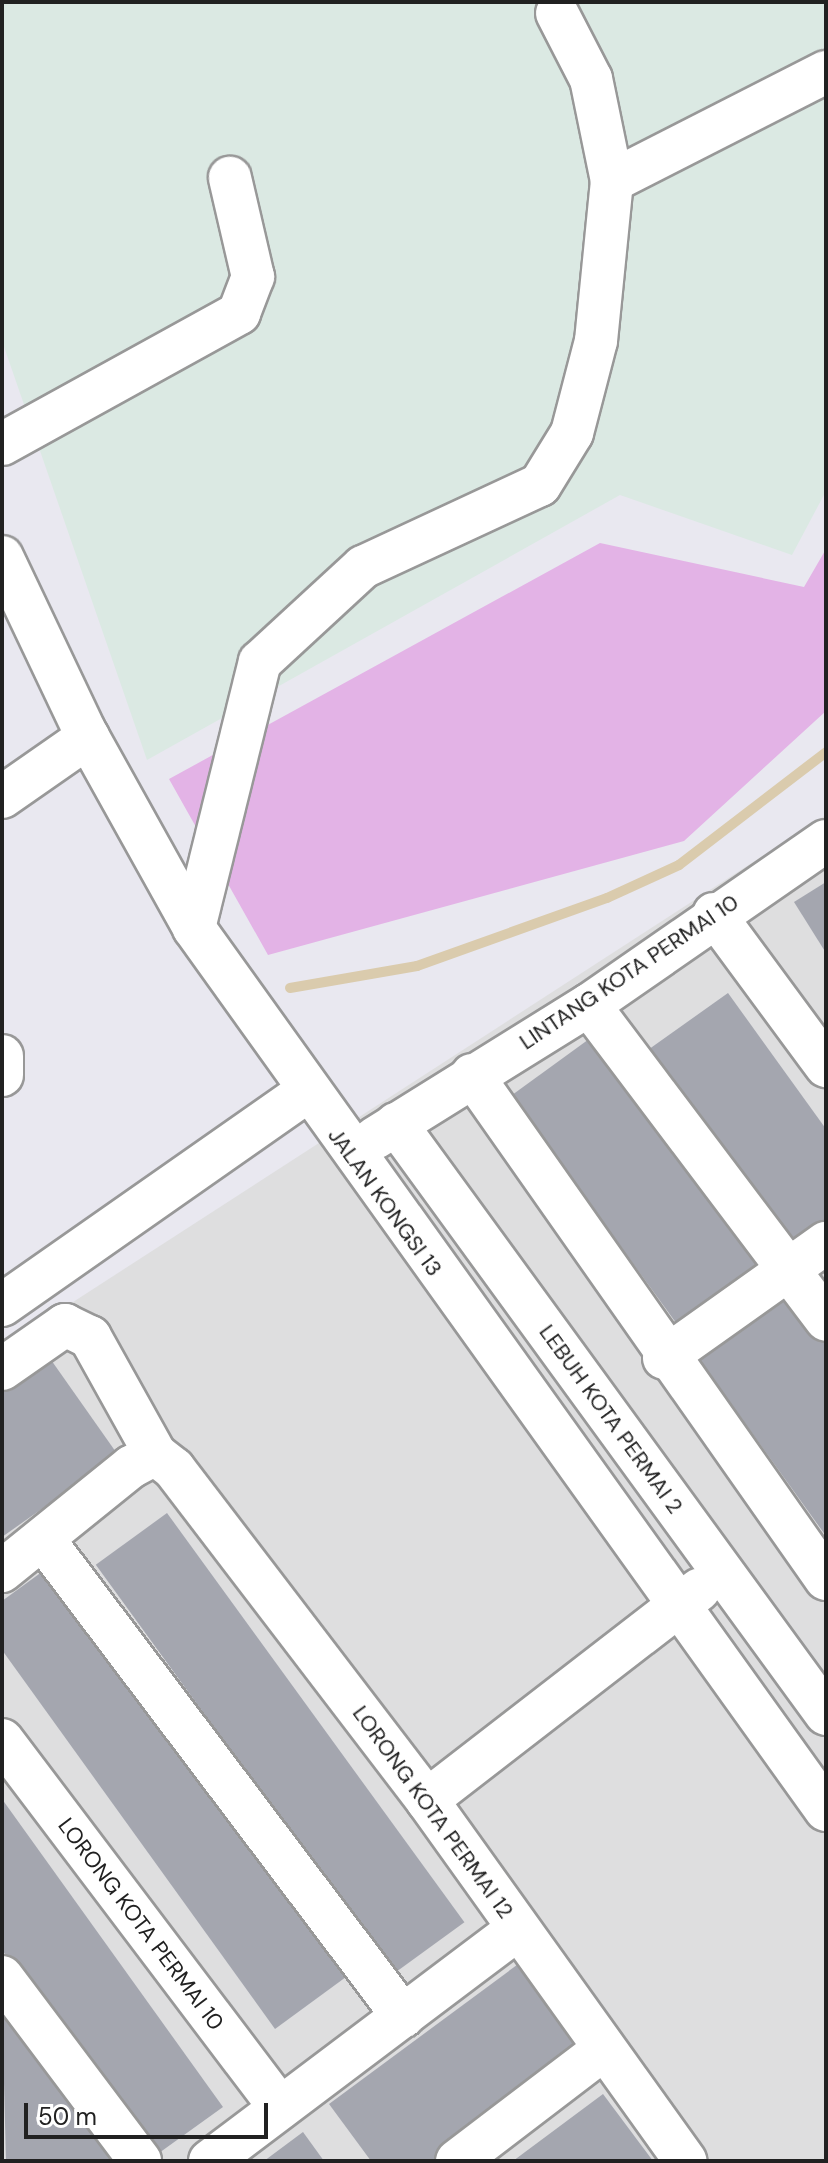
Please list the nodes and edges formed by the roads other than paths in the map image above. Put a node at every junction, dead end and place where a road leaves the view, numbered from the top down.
1 (557, 13) dead end
2 (826, 72) edge
3 (230, 178) dead end
4 (612, 181) junction
5 (2, 444) edge
6 (2, 557) edge
7 (88, 737) junction
8 (2, 797) edge
9 (826, 841) edge
10 (714, 914) junction
11 (194, 928) junction
12 (589, 1005) junction
13 (813, 1024) edge
14 (2, 1056) edge
15 (826, 1066) edge
16 (2, 1075) edge
17 (472, 1075) junction
18 (306, 1092) junction
19 (396, 1124) junction
20 (350, 1153) junction
21 (826, 1243) edge
22 (788, 1270) junction
23 (2, 1305) edge
24 (826, 1320) edge
25 (664, 1358) junction
26 (2, 1369) edge
27 (165, 1461) junction
28 (43, 1539) junction
29 (2, 1571) edge
30 (722, 1572) junction
31 (826, 1579) edge
32 (678, 1608) junction
33 (826, 1714) edge
34 (2, 1740) edge
35 (427, 1800) junction
36 (826, 1810) edge
37 (518, 1929) junction
38 (2, 1977) edge
39 (403, 2016) junction
40 (604, 2049) junction
41 (280, 2108) junction
42 (140, 2161) edge
43 (210, 2161) edge
44 (457, 2161) edge
45 (685, 2161) edge

1 - 4 street
2 - 4 street
3 - 5 street
4 - 11 street
6 - 7 street, JALAN KONGSI 13
7 - 8 street
7 - 11 street, JALAN KONGSI 13
9 - 10 street, LINTANG KOTA PERMAI 10
10 - 12 street, LINTANG KOTA PERMAI 10
10 - 13 street
11 - 18 street, JALAN KONGSI 13
12 - 17 street, LINTANG KOTA PERMAI 10
12 - 22 street
13 - 15 street
14 - 16 street
17 - 19 street, LINTANG KOTA PERMAI 10
17 - 25 street
18 - 20 street, JALAN KONGSI 13
18 - 23 street
19 - 20 street, LINTANG KOTA PERMAI 10
19 - 30 street, LEBUH KOTA PERMAI 2
20 - 32 street, JALAN KONGSI 13
21 - 22 street
22 - 24 street
22 - 25 street
25 - 31 street
26 - 27 street, LORONG KOTA PERMAI 12
27 - 28 street
27 - 35 street, LORONG KOTA PERMAI 12
28 - 29 street
28 - 39 street
30 - 32 street
30 - 33 street, LEBUH KOTA PERMAI 2
32 - 35 street
32 - 36 street, JALAN KONGSI 13
34 - 41 street, LORONG KOTA PERMAI 10
35 - 37 street, LORONG KOTA PERMAI 12
37 - 39 street
37 - 40 street, LORONG KOTA PERMAI 12
38 - 42 street
39 - 41 street
40 - 44 street
40 - 45 street, LORONG KOTA PERMAI 12
41 - 43 street

